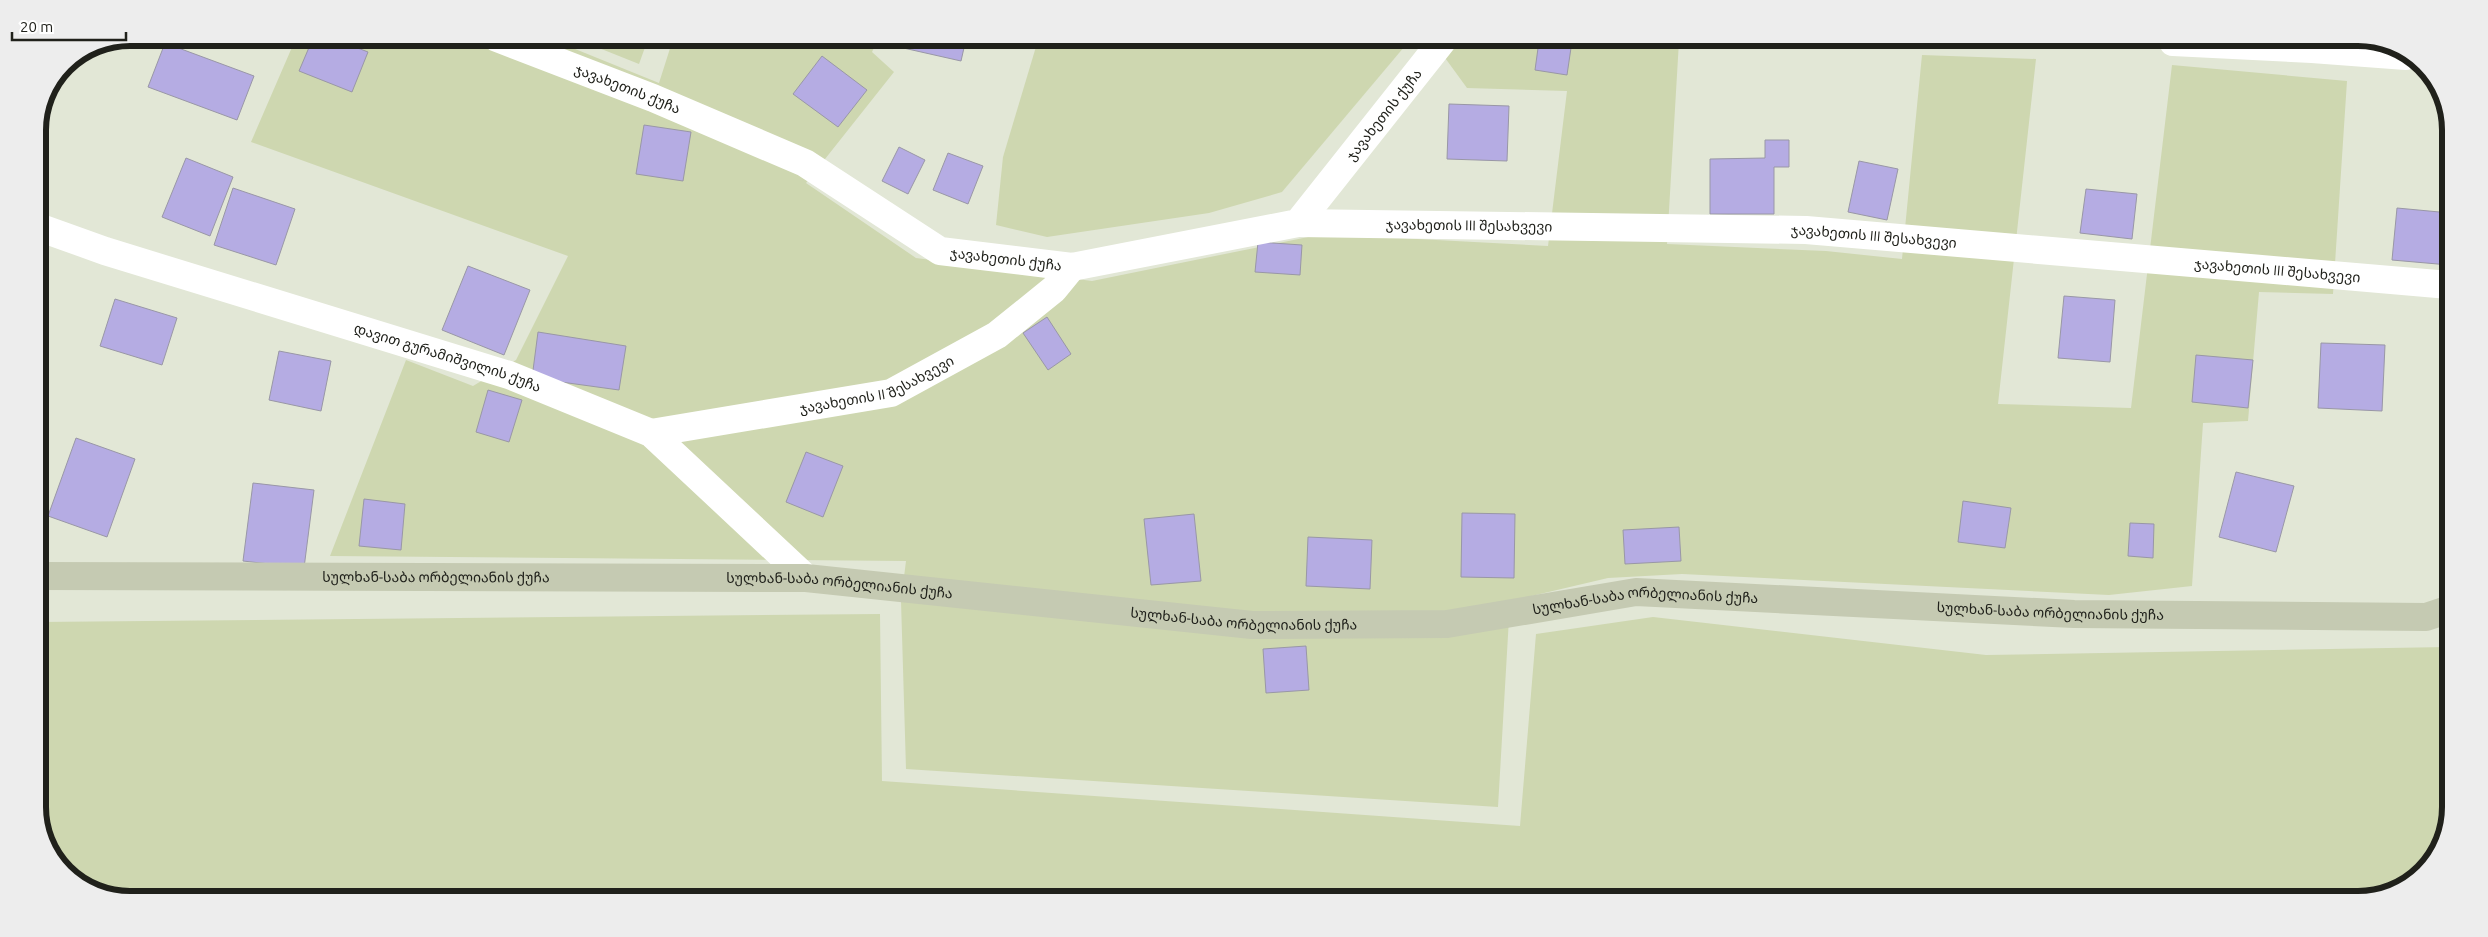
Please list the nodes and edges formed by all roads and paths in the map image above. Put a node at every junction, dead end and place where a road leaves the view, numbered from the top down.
1 (518, 46) edge
2 (1438, 46) edge
3 (2318, 46) edge
4 (2394, 55) edge
5 (1298, 223) junction
6 (46, 230) edge
7 (1072, 267) junction
8 (2442, 284) edge
9 (651, 433) junction
10 (46, 576) edge
11 (806, 578) junction
12 (2442, 612) edge

1 - 7 street, ჯავახეთის ქუჩა
2 - 5 street, ჯავახეთის ქუჩა
3 - 4 street
5 - 7 street, ჯავახეთის ქუჩა
5 - 8 street, ჯავახეთის III შესახვევი
6 - 9 street, დავით გურამიშვილის ქუჩა
7 - 9 street, ჯავახეთის II შესახვევი
9 - 11 street, დავით გურამიშვილის ქუჩა
10 - 11 street, სულხან-საბა ორბელიანის ქუჩა
11 - 12 street, სულხან-საბა ორბელიანის ქუჩა

